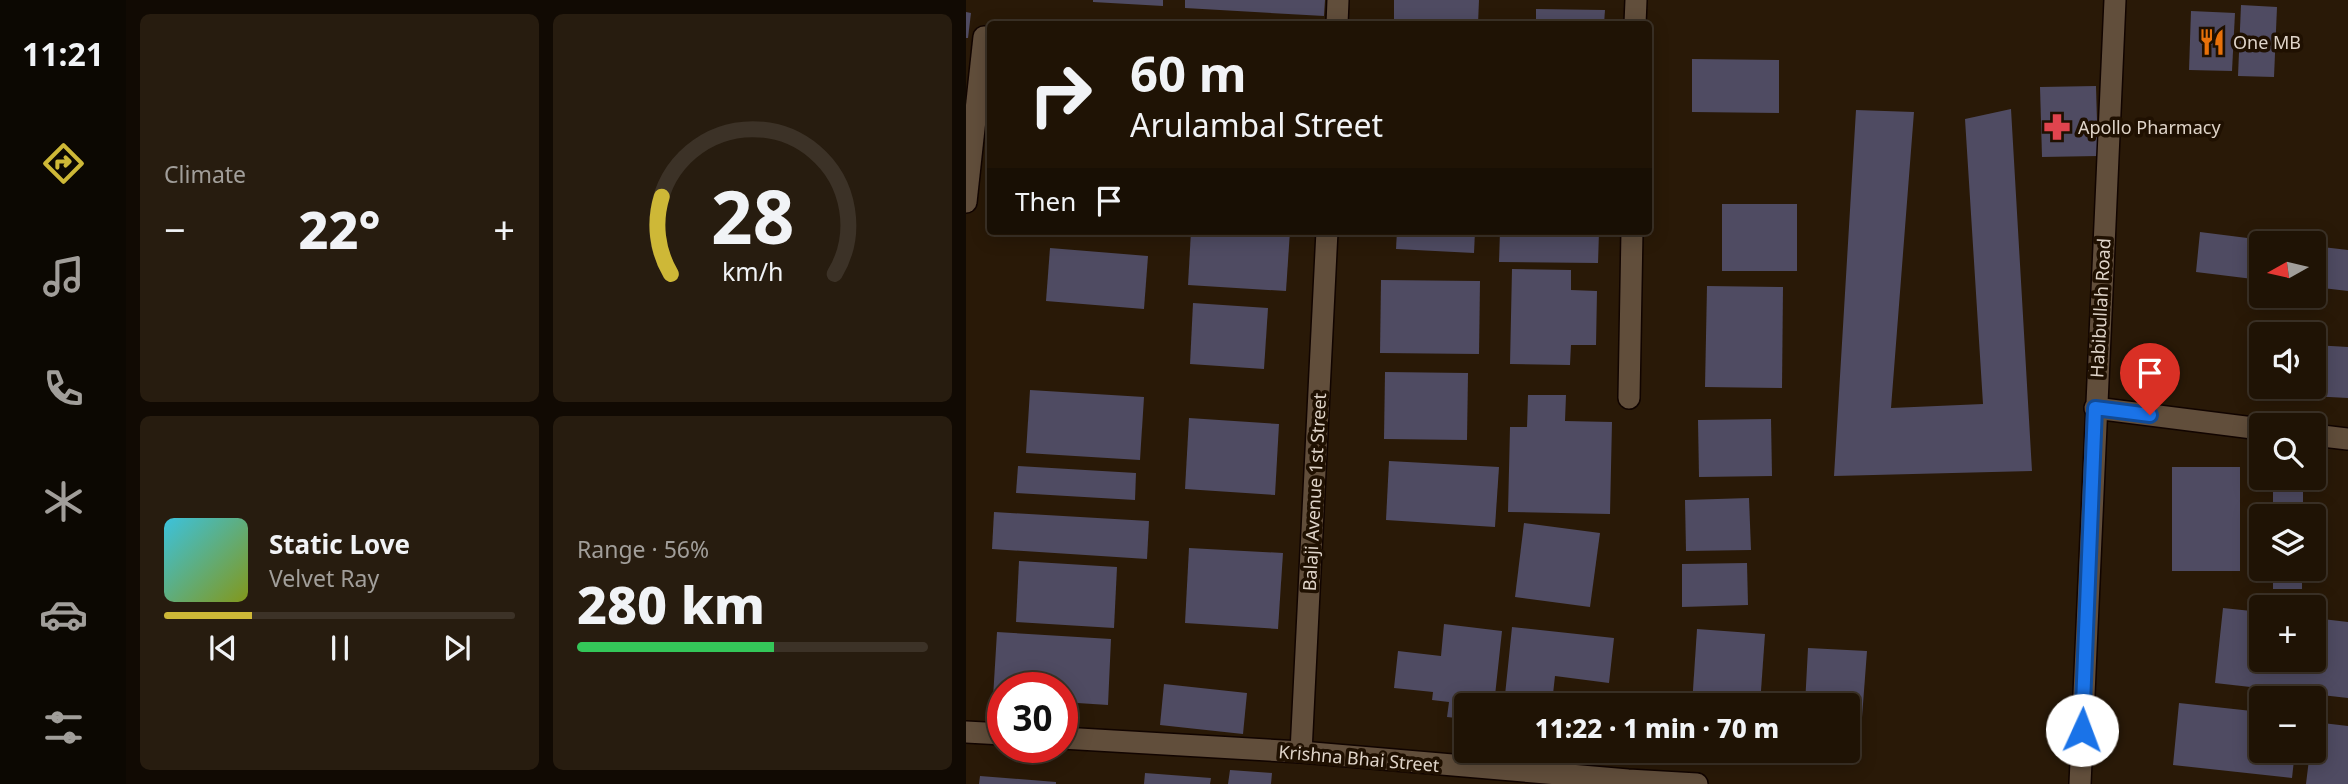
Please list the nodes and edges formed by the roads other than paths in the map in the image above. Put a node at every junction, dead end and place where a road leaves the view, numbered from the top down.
1 (1338, 0) edge
2 (1636, 0) edge
3 (2115, 0) edge
4 (1337, 21) edge
5 (1635, 21) edge
6 (984, 37) dead end
7 (966, 202) edge
8 (1327, 235) edge
9 (1632, 235) edge
10 (1629, 398) dead end
11 (2095, 408) junction
12 (2249, 427) edge
13 (2326, 436) edge
14 (2348, 439) edge
15 (966, 732) edge
16 (987, 733) edge
17 (1078, 739) edge
18 (1301, 752) junction
19 (1643, 783) edge
20 (1697, 784) edge
21 (2080, 784) edge

1 - 4 street
2 - 5 street
3 - 11 street, Habibullah Road
6 - 7 street
8 - 18 street, Balaji Avenue 1st Street
9 - 10 street
11 - 12 street
11 - 21 street, Habibullah Road
13 - 14 street
15 - 16 street
17 - 18 street, Krishna Bhai Street
18 - 19 street, Krishna Bhai Street
19 - 20 street, Krishna Bhai Street

